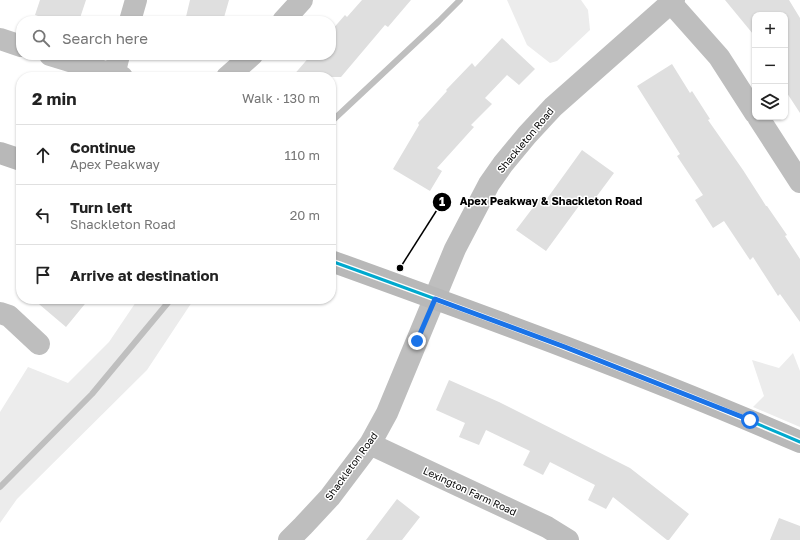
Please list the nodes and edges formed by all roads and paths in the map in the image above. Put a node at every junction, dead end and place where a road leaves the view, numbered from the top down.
1 (136, 0) edge
2 (302, 0) edge
3 (672, 1) edge
4 (131, 16) edge
5 (288, 16) edge
6 (0, 39) edge
7 (16, 44) edge
8 (74, 60) edge
9 (246, 60) edge
10 (118, 69) edge
11 (233, 72) edge
12 (752, 108) edge
13 (760, 120) edge
14 (0, 154) edge
15 (16, 159) edge
16 (800, 182) edge
17 (336, 263) edge
18 (435, 299) junction
19 (0, 313) edge
20 (39, 344) dead end
21 (800, 442) edge
22 (370, 444) junction
23 (289, 540) edge
24 (568, 540) edge

1 - 4 street
2 - 5 street
3 - 12 street
3 - 18 street, Shackleton Road
6 - 7 street
8 - 10 street
9 - 11 street
13 - 16 street
14 - 15 main road
17 - 18 main road
18 - 21 main road
18 - 22 street, Shackleton Road
19 - 20 street
22 - 23 street, Shackleton Road
22 - 24 street, Lexington Farm Road

